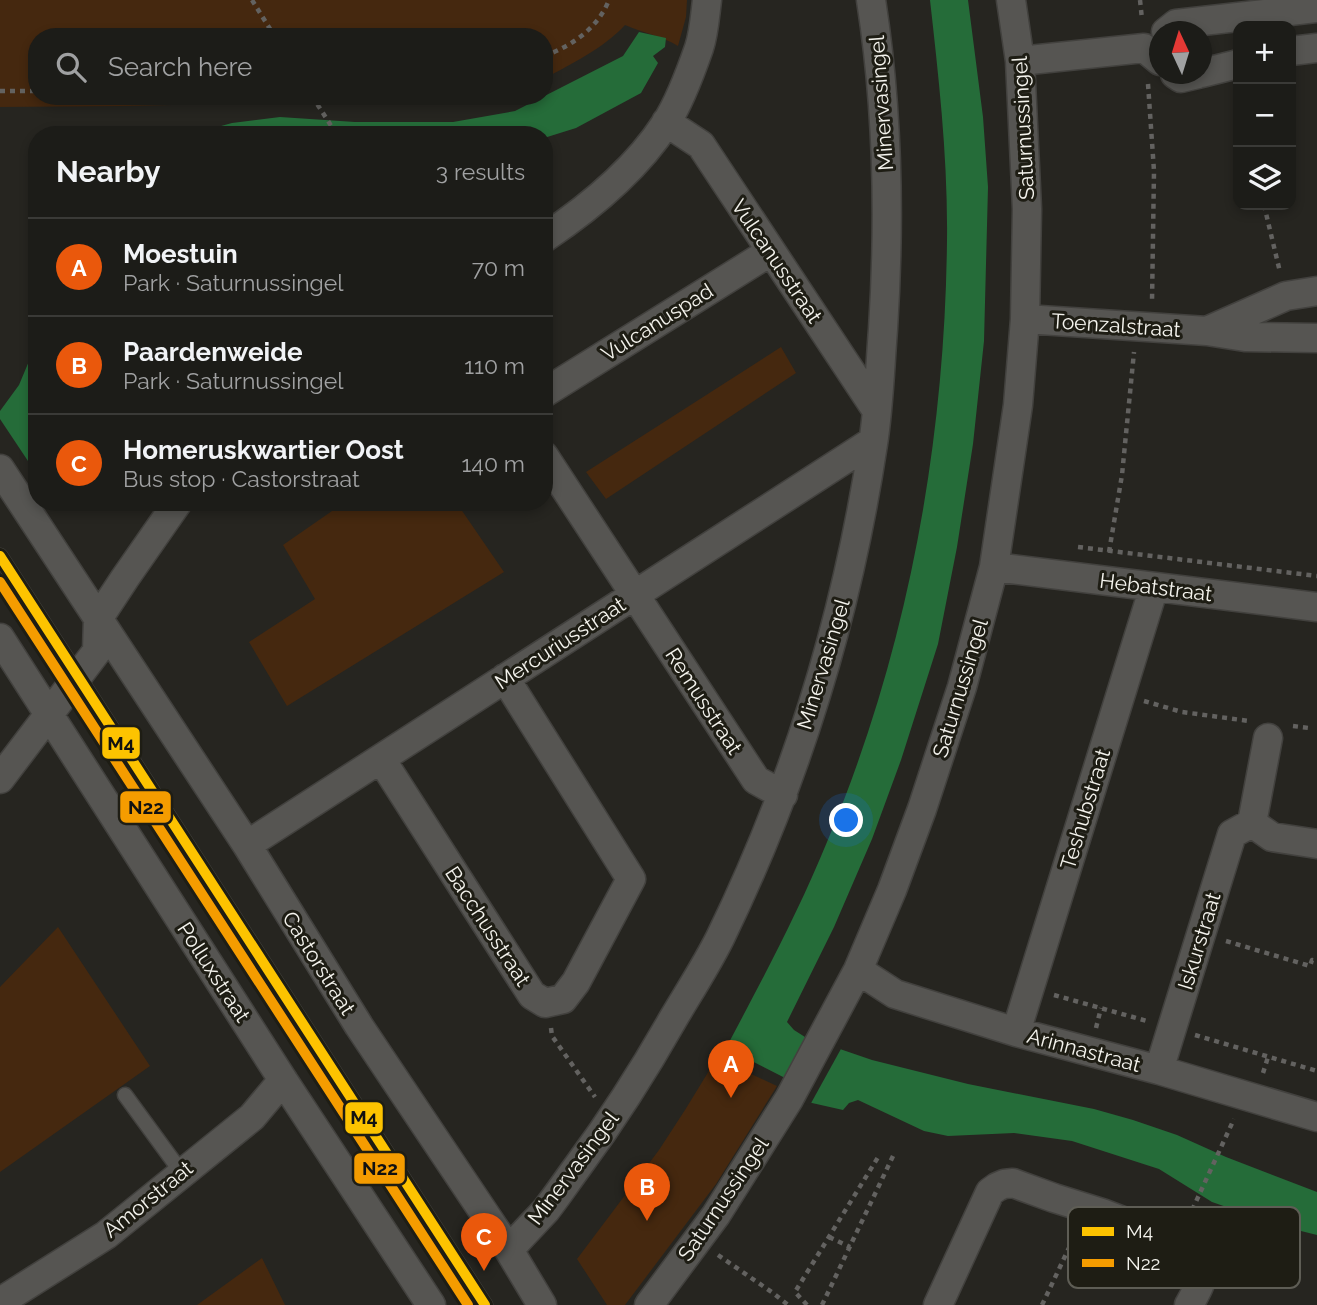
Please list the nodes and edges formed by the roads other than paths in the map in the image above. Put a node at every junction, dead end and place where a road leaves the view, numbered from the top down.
1 (707, 0) edge
2 (871, 0) edge
3 (1012, 0) edge
4 (1317, 8) edge
5 (1202, 21) edge
6 (1149, 45) edge
7 (1317, 48) edge
8 (1296, 50) edge
9 (1020, 61) junction
10 (1233, 65) edge
11 (1212, 70) edge
12 (666, 122) junction
13 (553, 231) edge
14 (771, 252) junction
15 (1317, 290) edge
16 (1025, 319) junction
17 (1207, 331) junction
18 (1317, 338) edge
19 (553, 387) edge
20 (877, 411) junction
21 (873, 441) junction
22 (0, 469) edge
23 (553, 470) edge
24 (172, 511) edge
25 (0, 556) edge
26 (994, 567) junction
27 (1154, 587) junction
28 (635, 595) junction
29 (1317, 607) edge
30 (98, 619) junction
31 (0, 638) edge
32 (78, 675) junction
33 (505, 678) junction
34 (49, 714) junction
35 (1270, 728) road end
36 (381, 759) junction
37 (0, 779) edge
38 (783, 795) junction
39 (1252, 823) junction
40 (1317, 844) edge
41 (247, 845) junction
42 (858, 970) junction
43 (1016, 1032) junction
44 (1159, 1070) junction
45 (283, 1080) junction
46 (125, 1095) dead end
47 (1317, 1116) edge
48 (182, 1173) junction
49 (1085, 1207) edge
50 (509, 1250) junction
51 (1198, 1288) edge
52 (0, 1302) edge
53 (431, 1305) edge
54 (485, 1305) edge
55 (542, 1305) edge
56 (649, 1305) edge
57 (938, 1305) edge
58 (1189, 1305) edge

1 - 12 street
2 - 20 street, Minervasingel
3 - 9 street, Saturnussingel
4 - 5 street
6 - 9 street
7 - 8 street
9 - 16 street, Saturnussingel
10 - 11 street
12 - 13 street
12 - 14 street, Vulcanusstraat
14 - 19 street, Vulcanuspad
14 - 20 street, Vulcanusstraat
15 - 17 street, Toenzalstraat
16 - 17 street, Toenzalstraat
16 - 26 street, Saturnussingel
17 - 18 street, Toenzalstraat
20 - 21 street, Minervasingel
21 - 28 street, Mercuriusstraat
21 - 38 street, Minervasingel
22 - 30 street, Castorstraat
23 - 28 street, Remusstraat
24 - 30 street
25 - 32 lane
26 - 27 street, Hebatstraat
26 - 42 street, Saturnussingel
27 - 29 street, Hebatstraat
27 - 43 street, Teshubstraat
28 - 33 street, Mercuriusstraat
28 - 38 street, Remusstraat
30 - 32 street
30 - 41 street, Castorstraat
31 - 34 street, Polluxstraat
32 - 34 street
32 - 54 lane
33 - 36 street, Mercuriusstraat
33 - 36 street, Bacchusstraat
34 - 37 street
34 - 45 street, Polluxstraat
35 - 39 street
36 - 41 street, Mercuriusstraat
38 - 50 street, Minervasingel
39 - 40 street
39 - 44 street, Iskurstraat
41 - 50 street, Castorstraat
42 - 43 street, Arinnastraat
42 - 56 street, Saturnussingel
43 - 44 street, Arinnastraat
44 - 47 street, Arinnastraat
45 - 48 street, Amorstraat
45 - 53 street, Polluxstraat
46 - 48 lane
48 - 52 street, Amorstraat
49 - 57 street
50 - 55 street, Castorstraat
51 - 58 street

